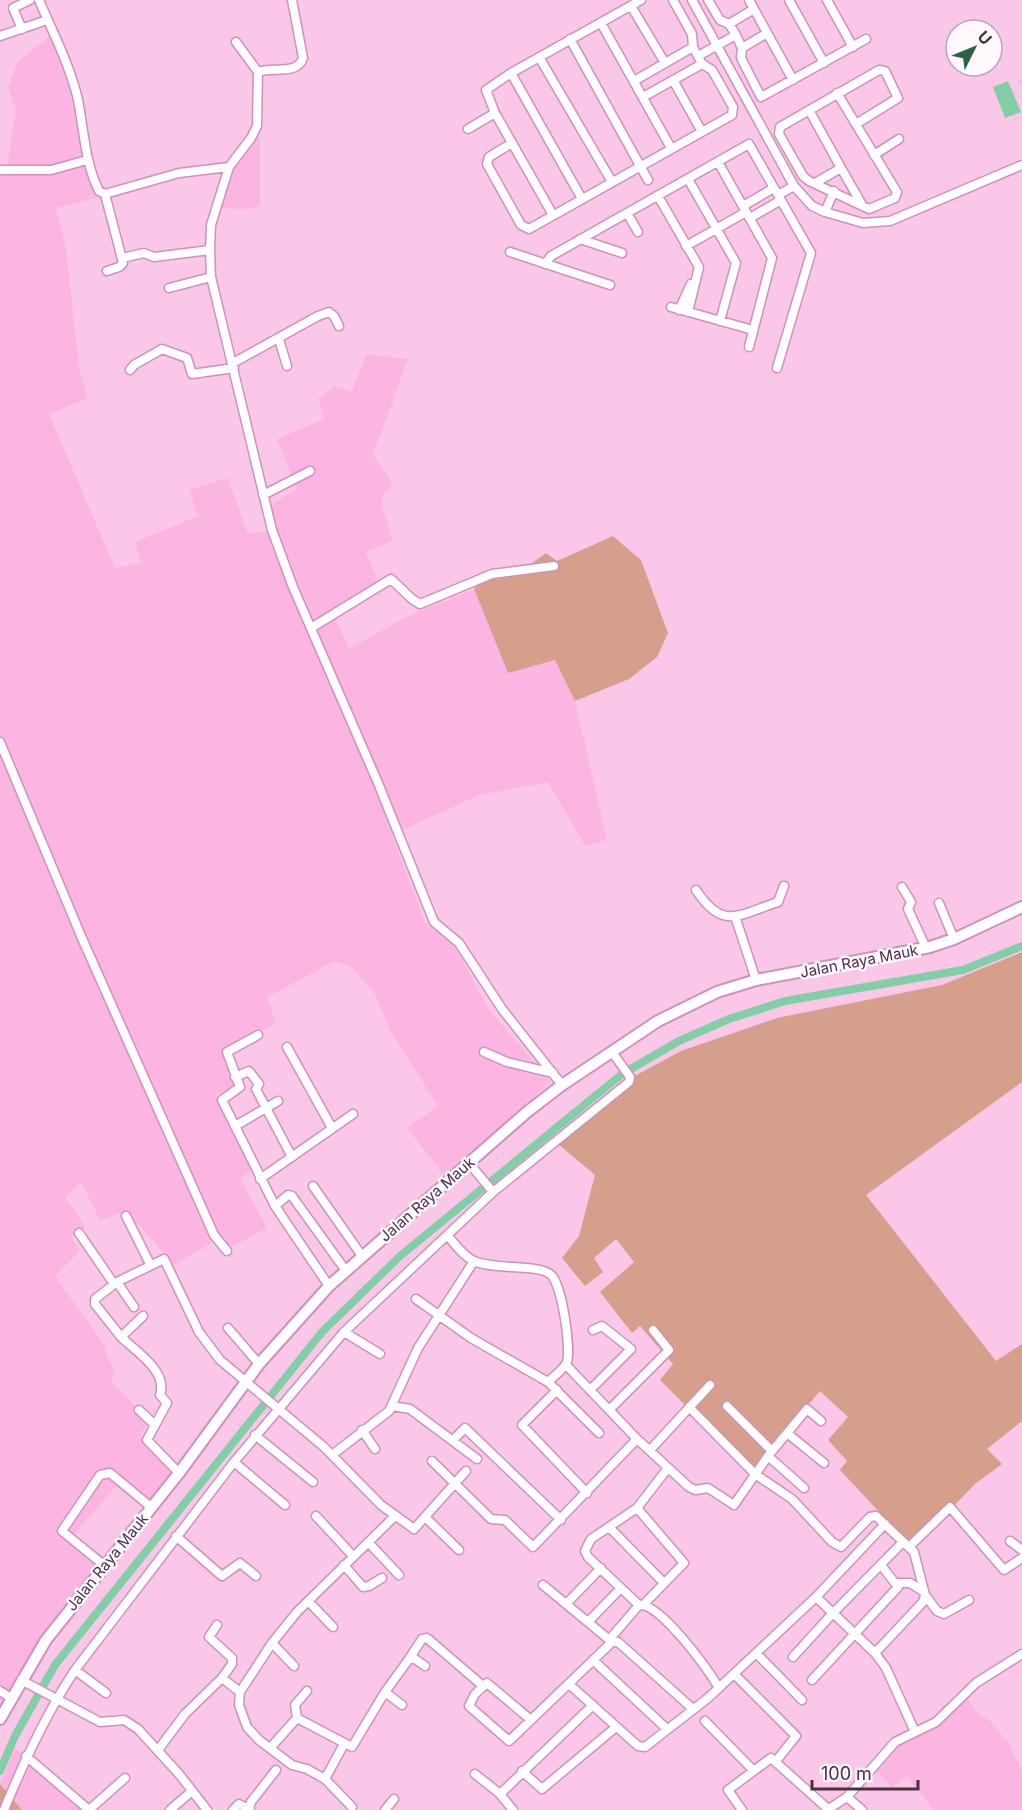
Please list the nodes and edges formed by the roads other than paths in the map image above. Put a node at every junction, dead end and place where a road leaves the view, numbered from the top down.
1 (30, 0) edge
2 (39, 0) edge
3 (292, 0) edge
4 (641, 0) edge
5 (673, 0) edge
6 (692, 0) edge
7 (708, 0) edge
8 (749, 0) edge
9 (789, 0) edge
10 (827, 0) edge
11 (631, 6) junction
12 (754, 9) junction
13 (47, 20) junction
14 (601, 23) junction
15 (729, 24) junction
16 (22, 28) junction
17 (767, 33) junction
18 (736, 35) junction
19 (0, 36) edge
20 (570, 39) junction
21 (866, 39) dead end
22 (236, 42) dead end
23 (719, 45) junction
24 (693, 47) junction
25 (854, 47) junction
26 (742, 48) junction
27 (698, 56) junction
28 (539, 57) junction
29 (665, 63) junction
30 (824, 63) junction
31 (702, 64) junction
32 (258, 72) junction
33 (511, 73) junction
34 (673, 80) junction
35 (793, 80) junction
36 (634, 81) junction
37 (837, 93) junction
38 (643, 97) junction
39 (809, 110) junction
40 (495, 113) junction
41 (856, 124) junction
42 (468, 129) dead end
43 (702, 132) junction
44 (899, 139) dead end
45 (512, 143) junction
46 (671, 148) junction
47 (874, 155) junction
48 (87, 160) junction
49 (718, 162) junction
50 (1022, 165) edge
51 (640, 166) junction
52 (229, 167) junction
53 (841, 168) junction
54 (0, 170) edge
55 (688, 179) junction
56 (648, 180) dead end
57 (612, 182) junction
58 (815, 183) junction
59 (794, 186) junction
60 (834, 190) junction
61 (105, 194) junction
62 (778, 194) junction
63 (658, 196) junction
64 (582, 199) junction
65 (861, 203) junction
66 (746, 212) junction
67 (825, 212) junction
68 (627, 213) junction
69 (553, 215) junction
70 (717, 229) junction
71 (638, 232) dead end
72 (580, 239) junction
73 (686, 246) junction
74 (210, 250) junction
75 (510, 252) dead end
76 (622, 253) dead end
77 (122, 258) junction
78 (545, 264) junction
79 (107, 271) dead end
80 (211, 277) junction
81 (610, 285) dead end
82 (169, 288) dead end
83 (720, 321) junction
84 (339, 327) dead end
85 (753, 330) junction
86 (279, 339) junction
87 (749, 346) dead end
88 (234, 366) junction
89 (287, 366) dead end
90 (777, 368) dead end
91 (130, 370) dead end
92 (310, 471) dead end
93 (263, 495) junction
94 (554, 566) dead end
95 (311, 628) junction
96 (0, 742) edge
97 (784, 886) dead end
98 (902, 887) dead end
99 (696, 890) dead end
100 (939, 903) dead end
101 (1022, 907) edge
102 (735, 916) junction
103 (954, 939) junction
104 (926, 948) junction
105 (756, 980) junction
106 (258, 1035) dead end
107 (288, 1047) dead end
108 (484, 1052) dead end
109 (614, 1054) junction
110 (553, 1073) junction
111 (235, 1077) junction
112 (562, 1084) junction
113 (278, 1101) dead end
114 (266, 1109) junction
115 (352, 1114) dead end
116 (235, 1126) junction
117 (332, 1128) junction
118 (292, 1157) junction
119 (472, 1166) junction
120 (260, 1179) junction
121 (313, 1186) dead end
122 (492, 1189) junction
123 (275, 1206) junction
124 (126, 1216) dead end
125 (80, 1233) dead end
126 (447, 1235) junction
127 (227, 1251) dead end
128 (362, 1256) junction
129 (474, 1261) junction
130 (150, 1264) junction
131 (346, 1270) junction
132 (116, 1283) junction
133 (329, 1286) junction
134 (416, 1299) dead end
135 (134, 1307) dead end
136 (437, 1314) junction
137 (143, 1316) dead end
138 (228, 1328) dead end
139 (592, 1330) dead end
140 (653, 1330) dead end
141 (344, 1332) junction
142 (121, 1337) junction
143 (380, 1354) dead end
144 (259, 1364) junction
145 (566, 1365) junction
146 (548, 1382) junction
147 (248, 1383) junction
148 (710, 1385) dead end
149 (557, 1390) junction
150 (590, 1390) junction
151 (276, 1405) junction
152 (392, 1406) junction
153 (727, 1406) dead end
154 (689, 1407) junction
155 (610, 1409) junction
156 (139, 1410) dead end
157 (821, 1421) dead end
158 (155, 1425) junction
159 (362, 1430) junction
160 (599, 1432) dead end
161 (787, 1433) junction
162 (255, 1435) junction
163 (638, 1439) junction
164 (453, 1440) junction
165 (375, 1449) dead end
166 (650, 1450) junction
167 (770, 1453) junction
168 (332, 1455) junction
169 (477, 1459) dead end
170 (432, 1461) dead end
171 (234, 1462) junction
172 (824, 1463) dead end
173 (668, 1468) junction
174 (466, 1471) dead end
175 (179, 1473) junction
176 (755, 1474) junction
177 (313, 1482) dead end
178 (455, 1485) junction
179 (804, 1488) dead end
180 (587, 1493) junction
181 (285, 1505) dead end
182 (151, 1508) junction
183 (637, 1508) junction
184 (316, 1516) dead end
185 (395, 1516) junction
186 (426, 1518) junction
187 (561, 1520) junction
188 (885, 1524) junction
189 (609, 1527) junction
190 (176, 1536) junction
191 (1010, 1541) dead end
192 (368, 1542) junction
193 (906, 1545) junction
194 (459, 1550) dead end
195 (1022, 1550) edge
196 (353, 1556) junction
197 (1022, 1558) edge
198 (344, 1565) junction
199 (881, 1565) junction
200 (105, 1566) junction
201 (601, 1568) junction
202 (399, 1575) dead end
203 (256, 1576) dead end
204 (382, 1578) dead end
205 (664, 1582) junction
206 (898, 1583) junction
207 (543, 1585) dead end
208 (621, 1588) junction
209 (924, 1593) junction
210 (816, 1597) junction
211 (969, 1600) dead end
212 (308, 1601) junction
213 (567, 1603) junction
214 (641, 1605) junction
215 (833, 1612) junction
216 (588, 1622) junction
217 (217, 1625) dead end
218 (333, 1626) dead end
219 (855, 1634) junction
220 (611, 1641) junction
221 (272, 1643) junction
222 (756, 1653) junction
223 (875, 1653) junction
224 (1022, 1654) edge
225 (793, 1657) dead end
226 (409, 1659) junction
227 (594, 1660) junction
228 (294, 1666) dead end
229 (425, 1666) dead end
230 (75, 1670) junction
231 (734, 1674) junction
232 (222, 1678) junction
233 (812, 1680) dead end
234 (23, 1681) junction
235 (570, 1685) junction
236 (483, 1686) junction
237 (719, 1688) junction
238 (0, 1691) edge
239 (307, 1691) dead end
240 (240, 1692) junction
241 (385, 1692) junction
242 (106, 1693) dead end
243 (11, 1698) junction
244 (54, 1699) junction
245 (802, 1700) dead end
246 (402, 1705) dead end
247 (593, 1705) junction
248 (693, 1708) junction
249 (297, 1718) junction
250 (0, 1719) edge
251 (531, 1720) junction
252 (705, 1721) dead end
253 (616, 1727) junction
254 (667, 1729) junction
255 (915, 1732) junction
256 (344, 1744) junction
257 (271, 1747) junction
258 (158, 1750) junction
259 (26, 1756) junction
260 (776, 1761) junction
261 (276, 1770) dead end
262 (753, 1770) junction
263 (522, 1771) junction
264 (475, 1774) dead end
265 (125, 1778) dead end
266 (324, 1779) junction
267 (192, 1791) junction
268 (500, 1794) junction
269 (847, 1797) junction
270 (394, 1799) dead end
271 (352, 1807) dead end
272 (4, 1810) edge
273 (89, 1810) edge
274 (170, 1810) edge
275 (207, 1810) edge
276 (233, 1810) edge
277 (250, 1810) edge
278 (385, 1810) edge
279 (513, 1810) edge
280 (742, 1810) edge
281 (827, 1810) edge
282 (862, 1810) edge

1 - 16 street
2 - 13 street
3 - 32 street
4 - 11 street
5 - 24 street
6 - 23 street
7 - 15 street
8 - 12 street
9 - 30 street
10 - 25 street
11 - 14 street
11 - 29 street
12 - 15 street
12 - 17 street
13 - 16 street
13 - 48 street
14 - 20 street
14 - 36 street
15 - 18 street
16 - 19 street
17 - 26 street
17 - 35 street
18 - 23 street
18 - 26 street
20 - 28 street
20 - 51 street
21 - 25 street
22 - 32 street
23 - 27 street
23 - 59 street
24 - 27 street
24 - 29 street
25 - 30 street
26 - 35 street
27 - 31 street
28 - 33 street
28 - 57 street
29 - 36 street
30 - 35 street
31 - 34 street
31 - 43 street
32 - 52 street
33 - 40 street
33 - 64 street
34 - 38 street
34 - 43 street
36 - 38 street
37 - 39 street
37 - 41 street
37 - 41 street
38 - 46 street
39 - 53 street
39 - 58 street
40 - 42 street
40 - 45 street
41 - 47 street
43 - 46 street
44 - 47 street
45 - 69 street
45 - 69 street
46 - 51 street
47 - 65 street
48 - 54 street
48 - 61 street
49 - 55 street
49 - 62 street
49 - 66 street
50 - 67 street
51 - 56 street
51 - 57 street
52 - 61 street
52 - 74 street
53 - 58 street
53 - 65 street
55 - 63 street
55 - 70 street
57 - 64 street
58 - 60 street
59 - 62 street
59 - 67 street
60 - 65 street
60 - 67 street
61 - 77 street
62 - 66 street
62 - 66 street
62 - 90 street
63 - 68 street
63 - 73 street
64 - 69 street
66 - 70 street
66 - 85 street
68 - 71 street
68 - 72 street
70 - 73 street
70 - 83 street
72 - 76 street
72 - 78 street
73 - 83 street
74 - 77 street
74 - 80 street
75 - 78 street
77 - 79 street
78 - 81 street
80 - 82 street
80 - 88 street
83 - 85 street
84 - 86 street
85 - 87 street
86 - 88 street
86 - 89 street
88 - 91 street
88 - 93 street
92 - 93 street
93 - 95 street
94 - 95 street
95 - 110 street
96 - 127 street
97 - 102 street
98 - 104 street
99 - 102 street
100 - 103 street
101 - 103 main road, Jalan Raya Mauk
102 - 105 street
103 - 104 main road, Jalan Raya Mauk
104 - 105 main road, Jalan Raya Mauk
105 - 109 main road, Jalan Raya Mauk
106 - 111 street
107 - 117 street
108 - 110 street
109 - 112 main road, Jalan Raya Mauk
109 - 122 street
110 - 112 street
111 - 114 street
111 - 116 street
112 - 119 main road, Jalan Raya Mauk
113 - 114 street
114 - 116 street
114 - 118 street
115 - 117 street
116 - 120 street
117 - 118 street
118 - 120 street
119 - 122 street
119 - 128 main road, Jalan Raya Mauk
120 - 123 street
121 - 128 street
122 - 126 street
123 - 131 street
123 - 133 street
124 - 130 street
125 - 132 street
126 - 129 street
126 - 141 street
128 - 131 main road, Jalan Raya Mauk
129 - 136 street
129 - 145 street
130 - 132 street
130 - 147 street
131 - 133 main road, Jalan Raya Mauk
132 - 135 street
132 - 142 street
133 - 144 main road, Jalan Raya Mauk
134 - 136 street
136 - 146 street
136 - 152 street
137 - 142 street
138 - 144 street
139 - 150 street
140 - 155 street
141 - 143 street
141 - 151 street
142 - 158 street
144 - 147 main road, Jalan Raya Mauk
145 - 146 street
145 - 150 street
146 - 149 street
147 - 151 street
147 - 175 main road, Jalan Raya Mauk
148 - 154 street
149 - 160 street
149 - 180 street
150 - 155 street
151 - 162 street
151 - 168 street
152 - 159 street
152 - 164 street
153 - 167 street
154 - 166 street
154 - 176 street
155 - 163 street
156 - 158 street
157 - 161 street
158 - 175 street
159 - 165 street
159 - 168 street
161 - 167 street
161 - 172 street
162 - 171 street
162 - 177 street
163 - 166 street
163 - 180 street
164 - 169 street
164 - 187 street
166 - 173 street
167 - 176 street
167 - 179 street
168 - 185 street
170 - 178 street
171 - 181 street
171 - 190 street
173 - 176 street
173 - 183 street
174 - 178 street
175 - 182 main road, Jalan Raya Mauk
176 - 188 street
178 - 186 street
178 - 187 street
180 - 187 street
182 - 200 main road, Jalan Raya Mauk
182 - 200 street
183 - 189 street
183 - 205 street
184 - 196 street
185 - 186 street
185 - 192 street
186 - 194 street
188 - 193 street
188 - 210 street
189 - 201 street
189 - 205 street
190 - 203 street
190 - 230 street
191 - 195 street
192 - 196 street
192 - 202 street
193 - 197 street
193 - 199 street
193 - 209 street
196 - 198 street
198 - 204 street
198 - 212 street
199 - 206 street
199 - 215 street
200 - 234 main road, Jalan Raya Mauk
201 - 208 street
201 - 213 street
205 - 214 street
206 - 209 street
206 - 219 street
207 - 213 street
208 - 214 street
208 - 216 street
209 - 211 street
209 - 223 street
210 - 215 street
210 - 222 street
212 - 218 street
212 - 221 street
213 - 216 street
214 - 220 street
214 - 237 street
215 - 219 street
215 - 225 street
216 - 220 street
217 - 232 street
219 - 223 street
219 - 233 street
220 - 227 street
220 - 248 street
221 - 228 street
221 - 240 street
222 - 231 street
222 - 245 street
223 - 255 street
224 - 255 street
226 - 229 street
226 - 236 street
226 - 241 street
227 - 235 street
227 - 254 street
230 - 242 street
230 - 244 street
231 - 237 street
231 - 260 street
232 - 240 street
232 - 258 street
234 - 243 main road, Jalan Raya Mauk
234 - 244 street
235 - 247 street
235 - 251 street
236 - 251 street
236 - 251 street
237 - 248 street
238 - 243 street
239 - 249 street
240 - 257 street
241 - 246 street
241 - 256 street
243 - 250 main road, Jalan Raya Mauk
244 - 258 street
244 - 259 street
247 - 253 street
247 - 263 street
248 - 254 street
249 - 256 street
249 - 257 street
252 - 262 street
253 - 254 street
253 - 263 street
255 - 269 street
256 - 266 street
257 - 266 street
258 - 267 street
259 - 272 street
259 - 273 street
260 - 262 street
260 - 281 street
261 - 277 street
262 - 280 street
263 - 268 street
264 - 268 street
265 - 273 street
266 - 271 street
267 - 274 street
267 - 275 street
268 - 279 street
269 - 281 street
269 - 282 street
270 - 278 street
276 - 277 street

